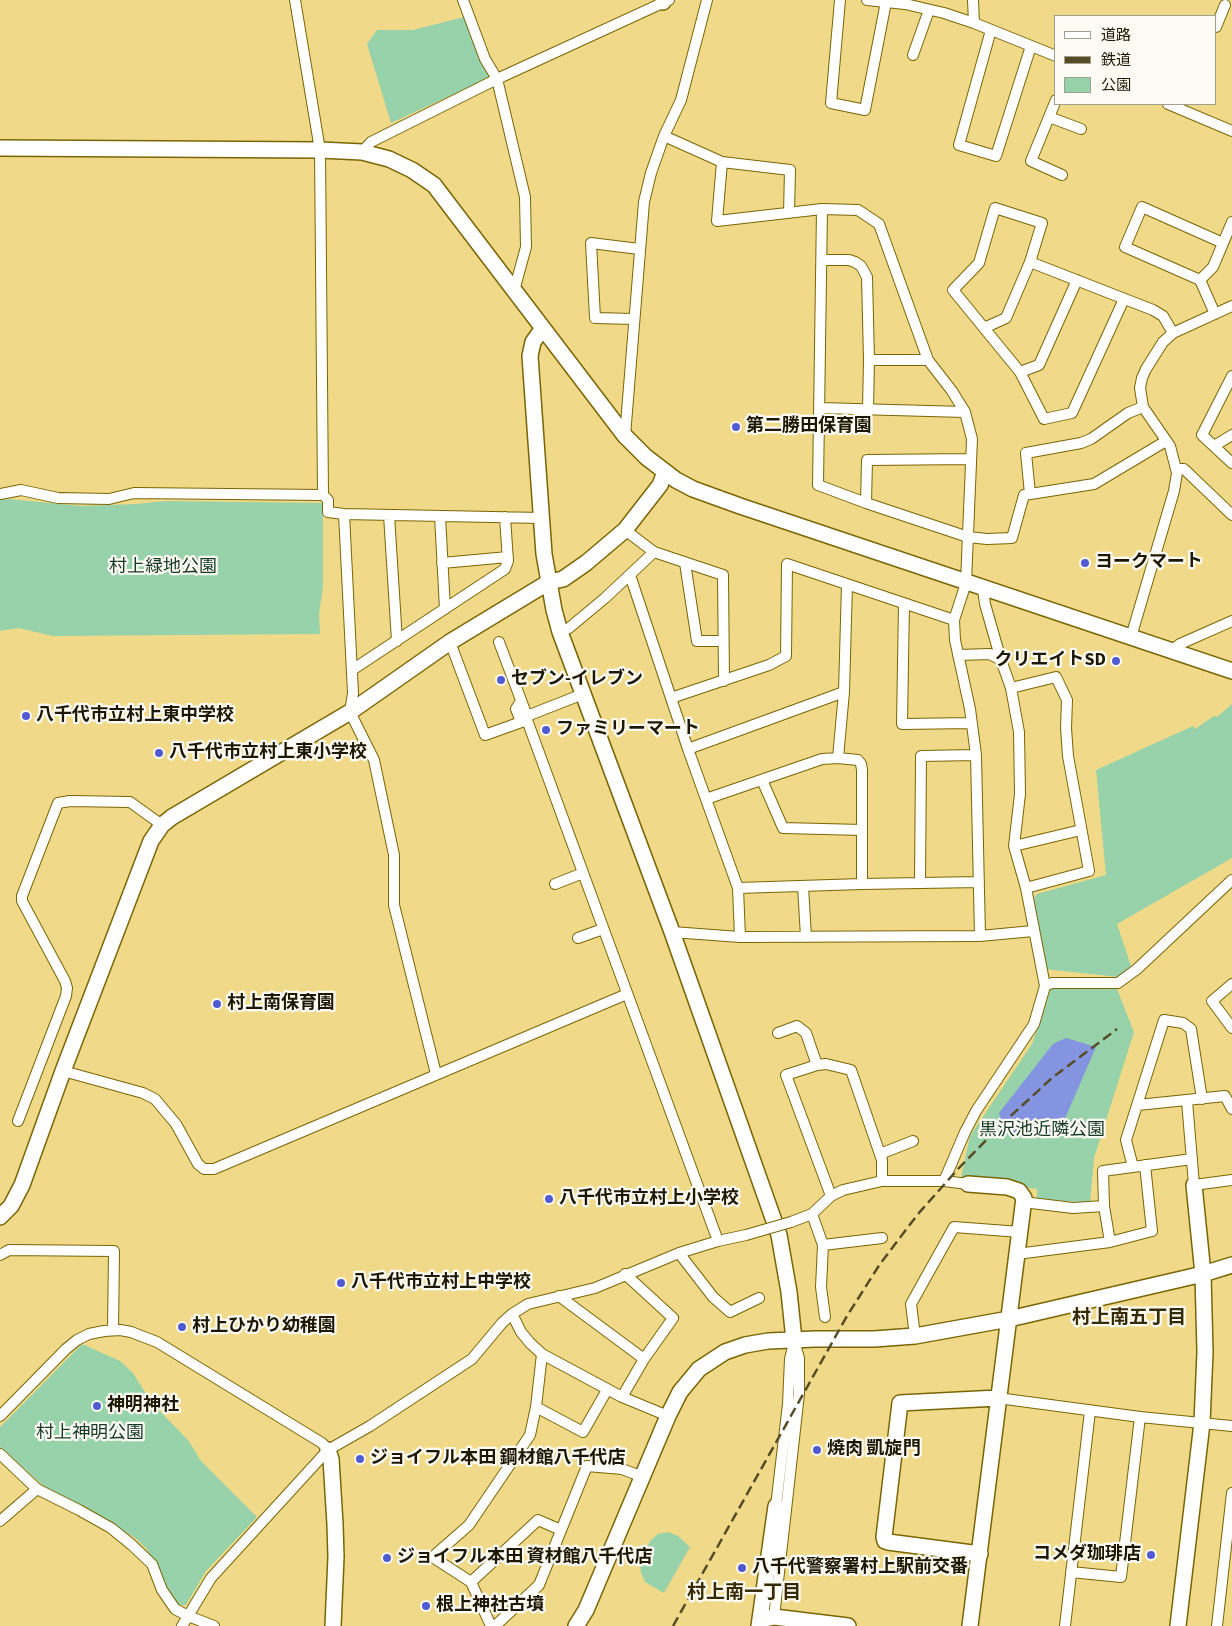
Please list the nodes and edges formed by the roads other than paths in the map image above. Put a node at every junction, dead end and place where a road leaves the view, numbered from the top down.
1 (295, 0) edge
2 (463, 0) edge
3 (707, 0) edge
4 (840, 0) edge
5 (867, 0) edge
6 (973, 0) edge
7 (665, 1) edge
8 (886, 2) junction
9 (1225, 6) dead end
10 (929, 10) junction
11 (974, 23) junction
12 (1217, 26) edge
13 (991, 30) junction
14 (1031, 46) junction
15 (913, 55) dead end
16 (1054, 55) edge
17 (497, 79) junction
18 (1054, 105) edge
19 (1183, 107) edge
20 (1049, 117) junction
21 (1231, 127) edge
22 (1081, 129) dead end
23 (664, 136) junction
24 (0, 148) edge
25 (320, 150) junction
26 (362, 152) junction
27 (722, 162) junction
28 (1062, 175) dead end
29 (822, 209) junction
30 (789, 213) junction
31 (1232, 222) edge
32 (1223, 244) junction
33 (639, 249) junction
34 (822, 260) junction
35 (1030, 262) junction
36 (1077, 280) junction
37 (1200, 280) junction
38 (514, 291) junction
39 (1124, 298) junction
40 (1232, 306) edge
41 (1215, 314) junction
42 (634, 318) junction
43 (543, 328) junction
44 (984, 328) junction
45 (1173, 333) junction
46 (869, 360) junction
47 (928, 360) junction
48 (1020, 372) junction
49 (1232, 376) edge
50 (1143, 407) junction
51 (820, 408) junction
52 (868, 409) junction
53 (965, 412) junction
54 (1232, 435) edge
55 (625, 436) junction
56 (1166, 442) junction
57 (1214, 446) junction
58 (971, 459) junction
59 (1232, 463) edge
60 (1176, 469) junction
61 (666, 472) junction
62 (0, 494) edge
63 (1030, 494) junction
64 (323, 495) junction
65 (866, 503) junction
66 (344, 514) junction
67 (389, 515) junction
68 (1232, 515) edge
69 (440, 516) junction
70 (505, 517) junction
71 (540, 518) junction
72 (625, 530) junction
73 (968, 537) junction
74 (654, 552) junction
75 (508, 556) junction
76 (685, 562) junction
77 (442, 563) junction
78 (630, 576) junction
79 (549, 582) junction
80 (966, 583) junction
81 (847, 584) junction
82 (983, 589) junction
83 (904, 604) junction
84 (445, 609) junction
85 (954, 620) junction
86 (1232, 622) edge
87 (560, 632) junction
88 (1131, 637) junction
89 (397, 641) junction
90 (724, 641) junction
91 (450, 642) junction
92 (499, 642) dead end
93 (1171, 651) junction
94 (958, 655) junction
95 (1001, 660) junction
96 (352, 670) junction
97 (1232, 672) edge
98 (724, 681) junction
99 (1011, 688) junction
100 (844, 692) junction
101 (583, 694) junction
102 (671, 698) junction
103 (521, 701) junction
104 (350, 712) junction
105 (521, 722) junction
106 (972, 723) junction
107 (688, 749) junction
108 (976, 756) junction
109 (838, 758) junction
110 (762, 780) junction
111 (706, 799) junction
112 (162, 825) junction
113 (862, 830) junction
114 (1081, 830) junction
115 (1014, 846) junction
116 (583, 873) junction
117 (1232, 880) edge
118 (979, 882) junction
119 (920, 883) junction
120 (555, 884) dead end
121 (862, 884) junction
122 (803, 886) junction
123 (738, 888) junction
124 (1026, 888) junction
125 (603, 929) junction
126 (1033, 931) junction
127 (672, 932) junction
128 (980, 936) junction
129 (740, 937) junction
130 (806, 937) junction
131 (578, 938) dead end
132 (1232, 984) edge
133 (1045, 986) junction
134 (627, 994) junction
135 (1232, 1028) edge
136 (778, 1033) dead end
137 (817, 1065) junction
138 (63, 1071) junction
139 (436, 1074) junction
140 (1202, 1099) junction
141 (1187, 1101) junction
142 (1138, 1105) junction
143 (1232, 1109) edge
144 (18, 1121) dead end
145 (913, 1141) dead end
146 (880, 1154) junction
147 (1192, 1159) junction
148 (1145, 1165) junction
149 (1133, 1167) junction
150 (1232, 1180) edge
151 (882, 1181) junction
152 (944, 1181) junction
153 (968, 1184) joint
154 (1194, 1185) junction
155 (831, 1196) junction
156 (1023, 1202) junction
157 (1104, 1206) junction
158 (812, 1214) junction
159 (0, 1217) edge
160 (1020, 1232) junction
161 (882, 1238) dead end
162 (718, 1241) junction
163 (1110, 1242) junction
164 (823, 1245) junction
165 (679, 1253) junction
166 (1017, 1254) junction
167 (0, 1255) edge
168 (1232, 1265) edge
169 (625, 1274) junction
170 (1202, 1274) junction
171 (559, 1296) junction
172 (759, 1298) dead end
173 (512, 1314) junction
174 (825, 1317) dead end
175 (1009, 1318) junction
176 (113, 1330) junction
177 (915, 1336) junction
178 (794, 1340) junction
179 (542, 1354) junction
180 (644, 1359) junction
181 (608, 1390) junction
182 (622, 1397) junction
183 (998, 1398) junction
184 (536, 1407) junction
185 (1090, 1411) junction
186 (0, 1416) edge
187 (668, 1416) junction
188 (1140, 1417) junction
189 (1202, 1423) junction
190 (1232, 1426) edge
191 (328, 1450) junction
192 (0, 1454) edge
193 (643, 1477) junction
194 (37, 1489) junction
195 (1232, 1493) edge
196 (776, 1506) joint
197 (0, 1521) edge
198 (561, 1530) junction
199 (980, 1554) junction
200 (1228, 1567) edge
201 (1071, 1572) junction
202 (471, 1582) junction
203 (188, 1616) junction
204 (765, 1620) edge
205 (182, 1626) edge
206 (214, 1626) edge
207 (333, 1626) edge
208 (491, 1626) edge
209 (495, 1626) edge
210 (576, 1626) edge
211 (848, 1626) edge
212 (970, 1626) edge
213 (1065, 1626) edge
214 (1178, 1626) edge
215 (1217, 1626) edge

1 - 25 street
2 - 17 street
3 - 23 street
4 - 8 street
5 - 8 street
6 - 11 street
7 - 17 street
8 - 10 street
9 - 12 street
10 - 11 street
10 - 15 street
11 - 13 street
13 - 14 street
13 - 14 street
14 - 16 street
17 - 26 street
17 - 38 street
18 - 20 street
19 - 21 street
20 - 22 street
20 - 28 street
23 - 27 street
23 - 33 street
24 - 25 street
25 - 26 street
25 - 64 street
26 - 38 street
27 - 30 street
27 - 30 street
29 - 30 street
29 - 34 street
29 - 47 street
31 - 32 street
32 - 37 street
32 - 37 street
33 - 42 street
33 - 42 street
34 - 46 street
34 - 51 street
35 - 36 street
35 - 44 street
35 - 44 street
36 - 39 street
36 - 48 street
37 - 41 street
38 - 43 street
39 - 45 street
39 - 48 street
40 - 41 street
41 - 45 street
42 - 55 street
43 - 55 street
43 - 71 street
44 - 48 street
45 - 50 street
46 - 47 street
46 - 52 street
47 - 53 street
49 - 57 street
50 - 56 street
50 - 63 street
51 - 52 street
51 - 65 street
52 - 53 street
53 - 58 street
54 - 57 street
55 - 61 street
56 - 60 street
56 - 63 street
57 - 59 street
58 - 65 street
58 - 73 street
60 - 68 street
60 - 88 street
61 - 72 street
61 - 79 street
61 - 80 street
62 - 64 street
63 - 73 street
64 - 66 street
65 - 73 street
66 - 67 street
66 - 96 street
67 - 69 street
67 - 89 street
69 - 70 street
69 - 77 street
70 - 71 street
70 - 75 street
71 - 79 street
72 - 74 street
72 - 79 street
73 - 80 street
74 - 76 street
74 - 78 street
75 - 77 street
75 - 84 street
76 - 90 street
76 - 90 street
77 - 84 street
78 - 87 street
78 - 102 street
79 - 87 street
79 - 91 street
80 - 82 street
80 - 85 street
81 - 83 street
81 - 98 street
81 - 100 street
82 - 88 street
82 - 95 street
83 - 85 street
83 - 106 street
84 - 89 street
85 - 94 street
86 - 93 street
87 - 101 street
88 - 93 street
89 - 96 street
90 - 98 street
91 - 104 street
91 - 105 street
92 - 103 street
93 - 97 street
94 - 95 street
94 - 106 street
95 - 99 street
96 - 104 street
98 - 102 street
99 - 114 street
99 - 115 street
100 - 107 street
100 - 109 street
101 - 103 street
101 - 127 street
102 - 107 street
103 - 105 street
104 - 112 street
104 - 139 street
105 - 116 street
106 - 108 street
107 - 111 street
108 - 118 street
108 - 119 street
109 - 110 street
109 - 113 street
110 - 111 street
110 - 113 street
111 - 123 street
112 - 138 street
112 - 144 street
113 - 121 street
114 - 115 street
114 - 124 street
115 - 124 street
116 - 120 street
116 - 125 street
117 - 133 street
118 - 119 street
118 - 128 street
119 - 121 street
121 - 122 street
122 - 123 street
122 - 130 street
123 - 129 street
124 - 126 street
125 - 131 street
125 - 134 street
126 - 128 street
126 - 133 street
127 - 129 street
127 - 178 street
128 - 130 street
129 - 130 street
132 - 135 street
133 - 152 street
134 - 139 street
134 - 162 street
136 - 137 street
137 - 146 street
137 - 155 street
138 - 139 street
138 - 159 street
140 - 141 street
140 - 142 street
140 - 143 street
141 - 142 street
141 - 147 street
142 - 149 street
145 - 146 street
146 - 151 street
147 - 148 street
147 - 154 street
148 - 149 street
148 - 163 street
149 - 157 street
150 - 154 street
151 - 152 street
151 - 155 street
152 - 153 street
153 - 156 street
154 - 170 street
155 - 158 street
156 - 157 street
156 - 160 street
157 - 163 street
158 - 162 street, bridge
158 - 164 street
160 - 166 street
160 - 177 street
161 - 164 street
162 - 165 street
163 - 166 street
164 - 174 street
165 - 169 street
165 - 172 street
166 - 175 street
167 - 176 street
168 - 170 street
169 - 171 street
169 - 180 street
170 - 175 street
170 - 189 street
171 - 173 street
171 - 180 street
173 - 179 street
173 - 191 street
175 - 177 street
175 - 183 street
176 - 186 street
176 - 191 street
177 - 178 street
178 - 187 street
178 - 196 street
178 - 204 street
179 - 181 street
179 - 184 street
180 - 182 street
181 - 182 street
181 - 184 street
182 - 187 street
183 - 185 street
183 - 199 street
183 - 199 street
184 - 202 street
185 - 188 street
185 - 201 street
187 - 193 street
188 - 189 street
188 - 201 street
189 - 190 street
189 - 214 street
191 - 203 street
191 - 207 street
192 - 194 street
193 - 198 street
193 - 210 street
194 - 197 street
194 - 203 street
195 - 200 street
196 - 204 street
198 - 202 street
198 - 209 street
199 - 212 street
200 - 215 street
201 - 213 street
202 - 208 street
203 - 205 street
203 - 206 street
204 - 211 street

